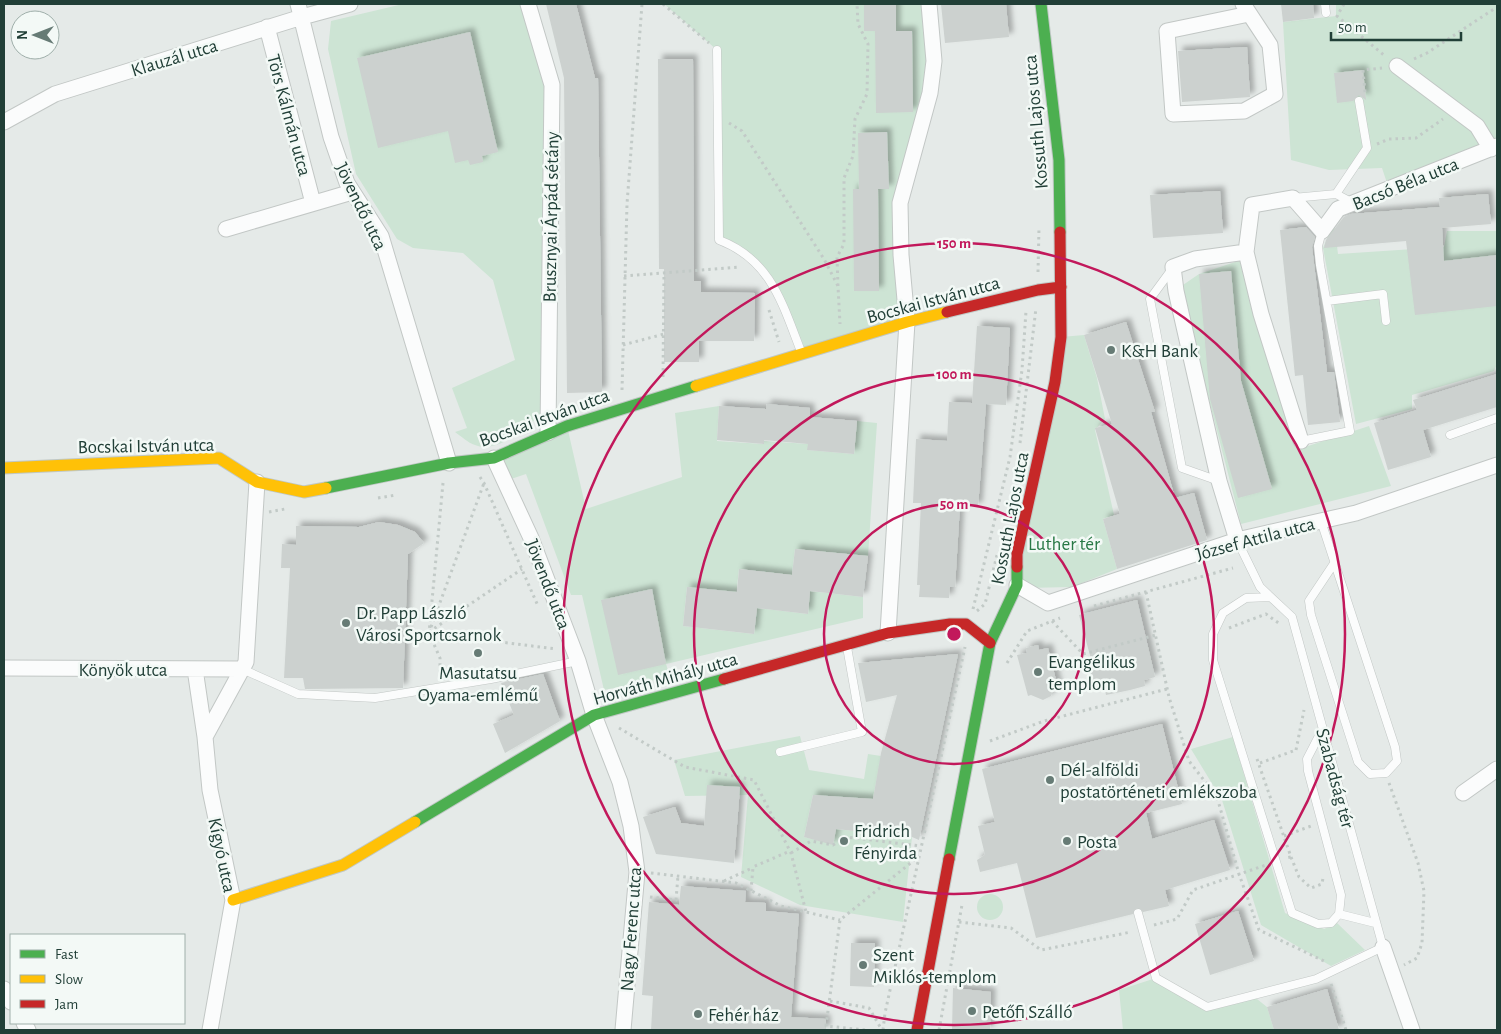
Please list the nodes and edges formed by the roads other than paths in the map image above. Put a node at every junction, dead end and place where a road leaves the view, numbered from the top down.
1 (350, 4) edge
2 (528, 4) edge
3 (929, 4) edge
4 (1041, 4) edge
5 (1325, 4) edge
6 (1246, 9) edge
7 (300, 10) edge
8 (1326, 13) dead end
9 (267, 27) junction
10 (717, 50) road end
11 (1398, 66) road end
12 (1359, 102) road end
13 (4, 122) edge
14 (1494, 148) edge
15 (352, 192) junction
16 (1336, 194) junction
17 (1293, 198) junction
18 (313, 203) junction
19 (1353, 203) junction
20 (226, 229) dead end
21 (1322, 231) junction
22 (1246, 252) junction
23 (1174, 267) junction
24 (1062, 287) junction
25 (1327, 301) junction
26 (1386, 321) dead end
27 (907, 322) junction
28 (803, 355) junction
29 (1497, 418) edge
30 (548, 433) junction
31 (1450, 435) dead end
32 (1301, 441) joint
33 (494, 458) junction
34 (449, 463) junction
35 (1497, 465) edge
36 (4, 468) edge
37 (1219, 481) junction
38 (257, 482) junction
39 (1321, 521) junction
40 (1237, 540) junction
41 (1335, 562) junction
42 (1017, 585) junction
43 (1270, 597) junction
44 (888, 633) junction
45 (990, 643) junction
46 (847, 645) junction
47 (578, 660) junction
48 (4, 668) edge
49 (195, 669) junction
50 (242, 669) junction
51 (596, 718) junction
52 (1322, 730) junction
53 (205, 738) junction
54 (780, 752) dead end
55 (1497, 769) edge
56 (1464, 793) dead end
57 (233, 900) junction
58 (1138, 913) dead end
59 (1339, 914) junction
60 (1375, 923) junction
61 (1383, 947) junction
62 (4, 989) edge
63 (10, 1000) edge
64 (210, 1030) edge
65 (623, 1030) edge
66 (917, 1030) edge
67 (1412, 1030) edge

1 - 7 street, Klauzál utca
2 - 30 street, Brusznyai Árpád sétány
3 - 27 street
4 - 24 street, Kossuth Lajos utca
5 - 8 lane
6 - 6 street
7 - 9 street, Klauzál utca
7 - 15 street, Jövendő utca
9 - 13 street, Klauzál utca
9 - 18 street, Törs Kálmán utca
10 - 28 lane
11 - 14 street
12 - 16 lane
14 - 19 street, Bacsó Béla utca
15 - 18 street
15 - 34 street, Jövendő utca
16 - 17 lane
16 - 19 lane
17 - 21 street
17 - 22 street
18 - 20 street
19 - 21 street, Bacsó Béla utca
21 - 25 lane
22 - 23 street
22 - 32 street
23 - 37 street
23 - 37 lane
24 - 27 street, Bocskai István utca
24 - 42 street, Kossuth Lajos utca
25 - 26 lane
25 - 32 lane
27 - 28 street, Bocskai István utca
27 - 44 street
28 - 30 street, Bocskai István utca
29 - 31 lane
30 - 33 street, Bocskai István utca
33 - 34 street, Bocskai István utca
33 - 47 street, Jövendő utca
34 - 38 street, Bocskai István utca
35 - 39 street, József Attila utca
36 - 38 street, Bocskai István utca
37 - 40 street
38 - 50 street
39 - 40 street, József Attila utca
39 - 41 lane
40 - 42 street, József Attila utca
40 - 43 lane, Szabadság tér
41 - 41 lane
42 - 45 street, Kossuth Lajos utca
43 - 52 lane, Szabadság tér
43 - 59 lane
44 - 45 street, Horváth Mihály utca
44 - 46 street, Horváth Mihály utca
45 - 66 street, Kossuth Lajos utca
46 - 51 street, Horváth Mihály utca
46 - 54 lane
47 - 50 lane
47 - 51 street, Jövendő utca
48 - 49 street, Könyök utca
49 - 50 street, Könyök utca
49 - 53 street, Kígyó utca
50 - 53 street
51 - 57 street, Horváth Mihály utca
51 - 65 street, Nagy Ferenc utca
52 - 59 lane
52 - 60 lane, Szabadság tér
53 - 57 street, Kígyó utca
55 - 56 street
57 - 64 street, Kígyó utca
58 - 61 lane
59 - 60 lane
60 - 61 lane, Szabadság tér
61 - 67 street, Szabadság tér
62 - 63 street

